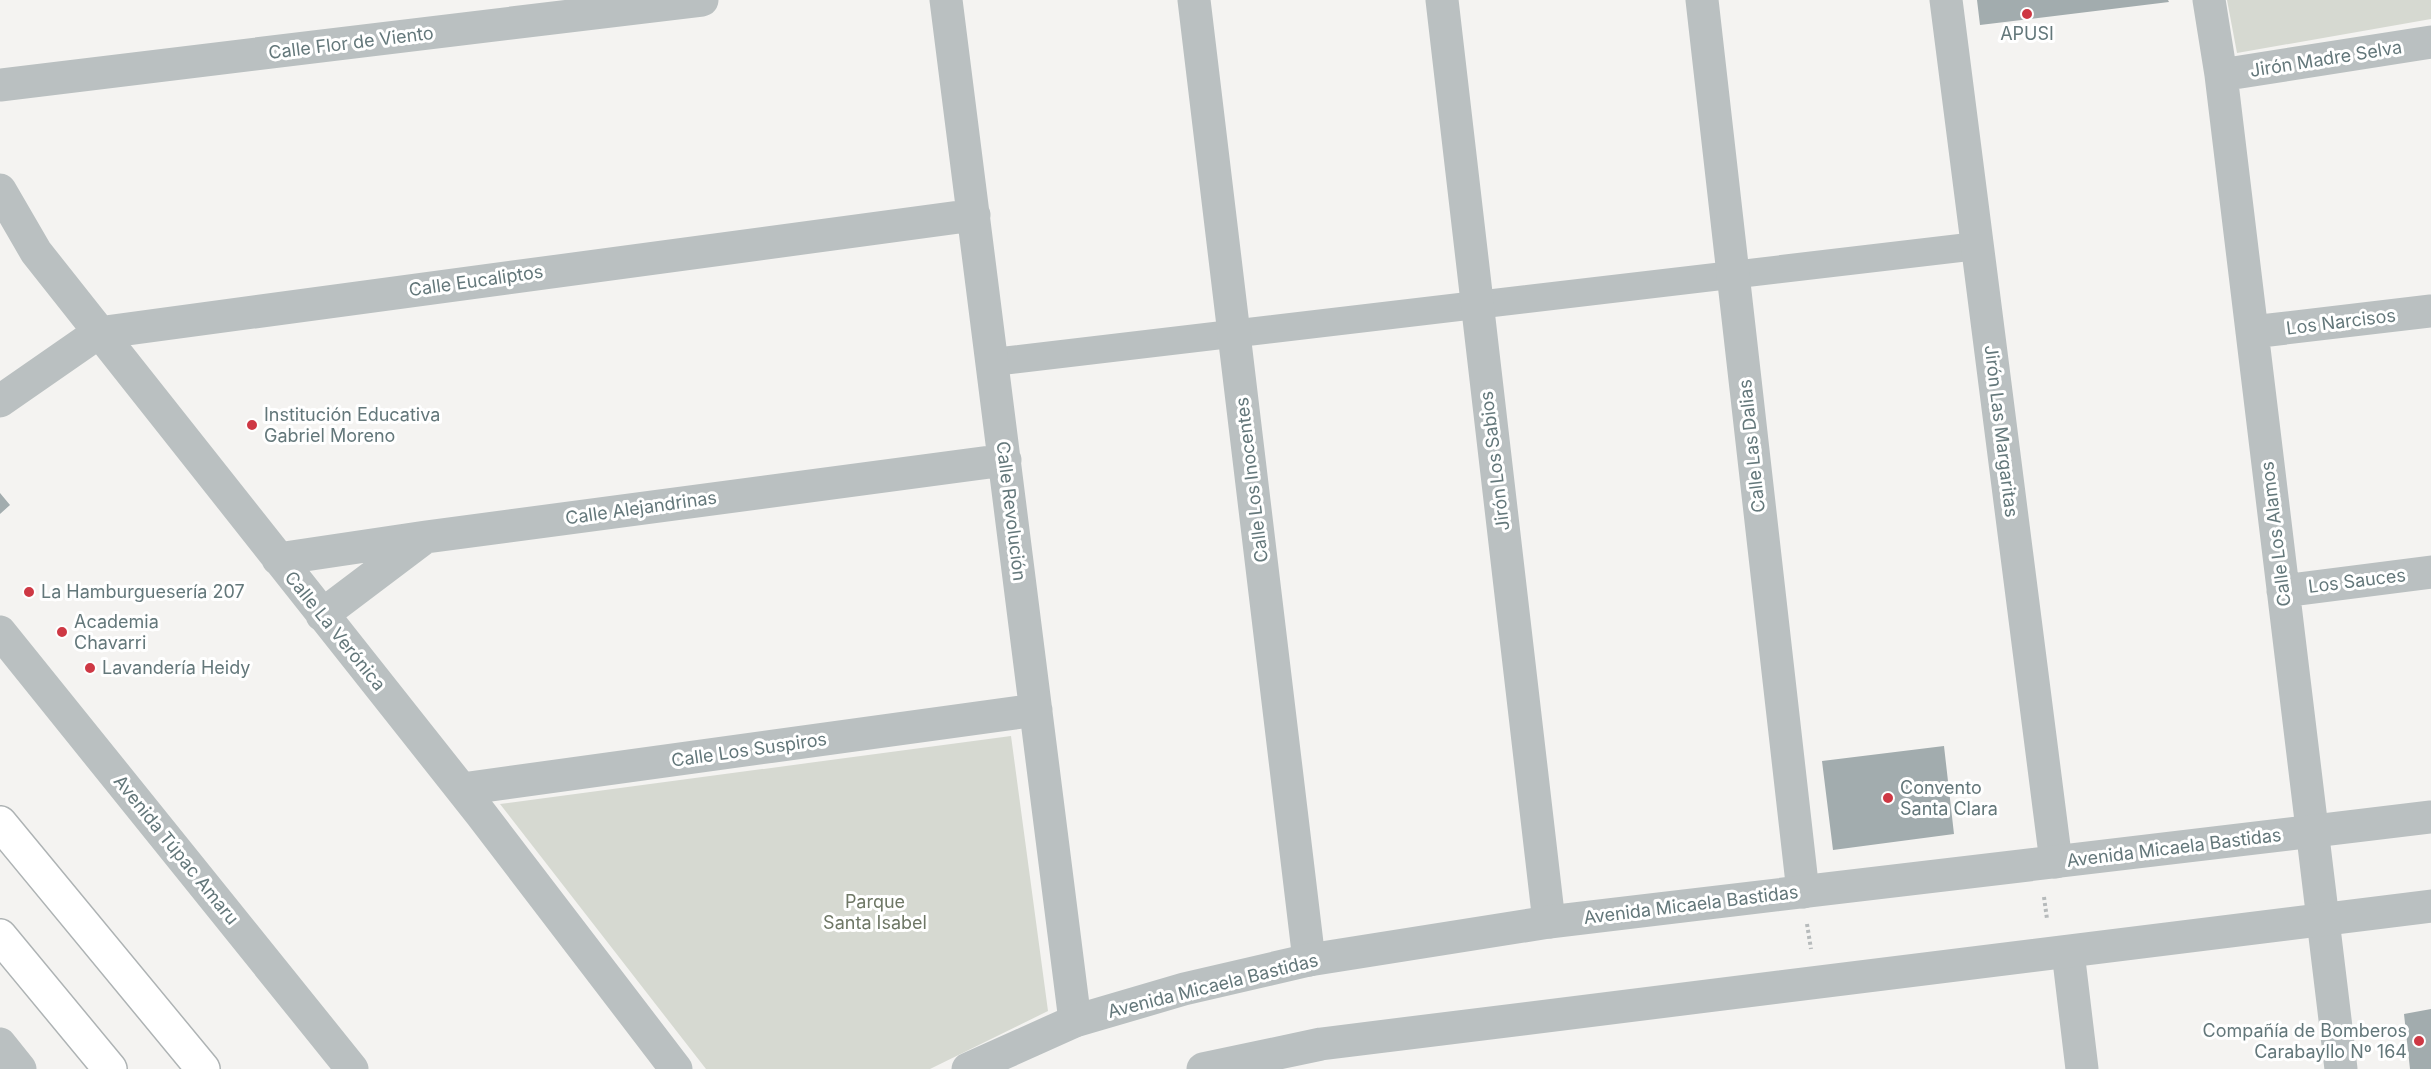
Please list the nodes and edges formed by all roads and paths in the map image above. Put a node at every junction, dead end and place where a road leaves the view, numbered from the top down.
1 (702, 0) edge
2 (946, 0) edge
3 (1194, 0) edge
4 (1442, 0) edge
5 (1702, 0) edge
6 (1946, 0) edge
7 (2209, 0) edge
8 (2431, 42) edge
9 (2221, 75) junction
10 (0, 85) edge
11 (0, 190) edge
12 (974, 215) junction
13 (1977, 246) junction
14 (1733, 275) junction
15 (1477, 305) junction
16 (2431, 311) edge
17 (2252, 332) junction
18 (98, 333) junction
19 (1234, 334) junction
20 (993, 362) junction
21 (0, 401) edge
22 (1005, 460) junction
23 (426, 537) junction
24 (278, 559) junction
25 (2431, 572) edge
26 (2283, 591) junction
27 (322, 615) junction
28 (0, 632) edge
29 (1036, 710) junction
30 (462, 789) junction
31 (2431, 817) edge
32 (0, 823) edge
33 (2312, 831) junction
34 (2048, 863) junction
35 (1803, 892) junction
36 (2431, 906) edge
37 (2323, 919) junction
38 (1549, 922) junction
39 (0, 936) edge
40 (2060, 953) junction
41 (1309, 960) junction
42 (1815, 983) junction
43 (1075, 1022) junction
44 (0, 1044) edge
45 (20, 1069) edge
46 (110, 1069) edge
47 (203, 1069) edge
48 (352, 1069) edge
49 (676, 1069) edge
50 (968, 1069) edge
51 (1203, 1069) edge
52 (2082, 1069) edge
53 (2341, 1069) edge

1 - 10 street, Calle Flor de Viento
2 - 12 street, Calle Revolución
3 - 19 street, Calle Los Inocentes
4 - 15 street, Jirón Los Sabios
5 - 14 street, Calle Las Dalias
6 - 13 street, Jirón Las Margaritas
7 - 9 street, Calle Los Alamos
8 - 9 street, Jirón Madre Selva
9 - 17 street, Calle Los Alamos
11 - 18 street, Calle La Verónica
12 - 18 street, Calle Eucaliptos
12 - 20 street, Calle Revolución
13 - 14 street
13 - 34 street, Jirón Las Margaritas
14 - 15 street
14 - 35 street, Calle Las Dalias
15 - 19 street
15 - 38 street, Jirón Los Sabios
16 - 17 street, Los Narcisos
17 - 26 street, Calle Los Alamos
18 - 21 street, Calle Eucaliptos
18 - 24 street, Calle La Verónica
19 - 20 street
19 - 41 street, Calle Los Inocentes
20 - 22 street, Calle Revolución
22 - 23 street, Calle Alejandrinas
22 - 29 street, Calle Revolución
23 - 24 street, Calle Alejandrinas
23 - 27 street
24 - 27 street, Calle La Verónica
25 - 26 street, Los Sauces
26 - 33 street, Calle Los Alamos
27 - 30 street, Calle La Verónica
28 - 48 street, Avenida Túpac Amaru
29 - 30 street, Calle Los Suspiros
29 - 43 street, Calle Revolución
30 - 49 street, Calle La Verónica
31 - 33 street, Avenida Micaela Bastidas
32 - 47 highway
33 - 34 street, Avenida Micaela Bastidas
33 - 37 street, Calle Los Alamos
34 - 35 street, Avenida Micaela Bastidas
34 - 40 path
35 - 38 street, Avenida Micaela Bastidas
35 - 42 path
36 - 37 street
37 - 40 street
37 - 53 street, Calle Los Alamos
38 - 41 street, Avenida Micaela Bastidas
39 - 46 highway
40 - 42 street
40 - 52 street
41 - 43 street, Avenida Micaela Bastidas
42 - 51 street
43 - 50 street, Avenida Micaela Bastidas
44 - 45 street

